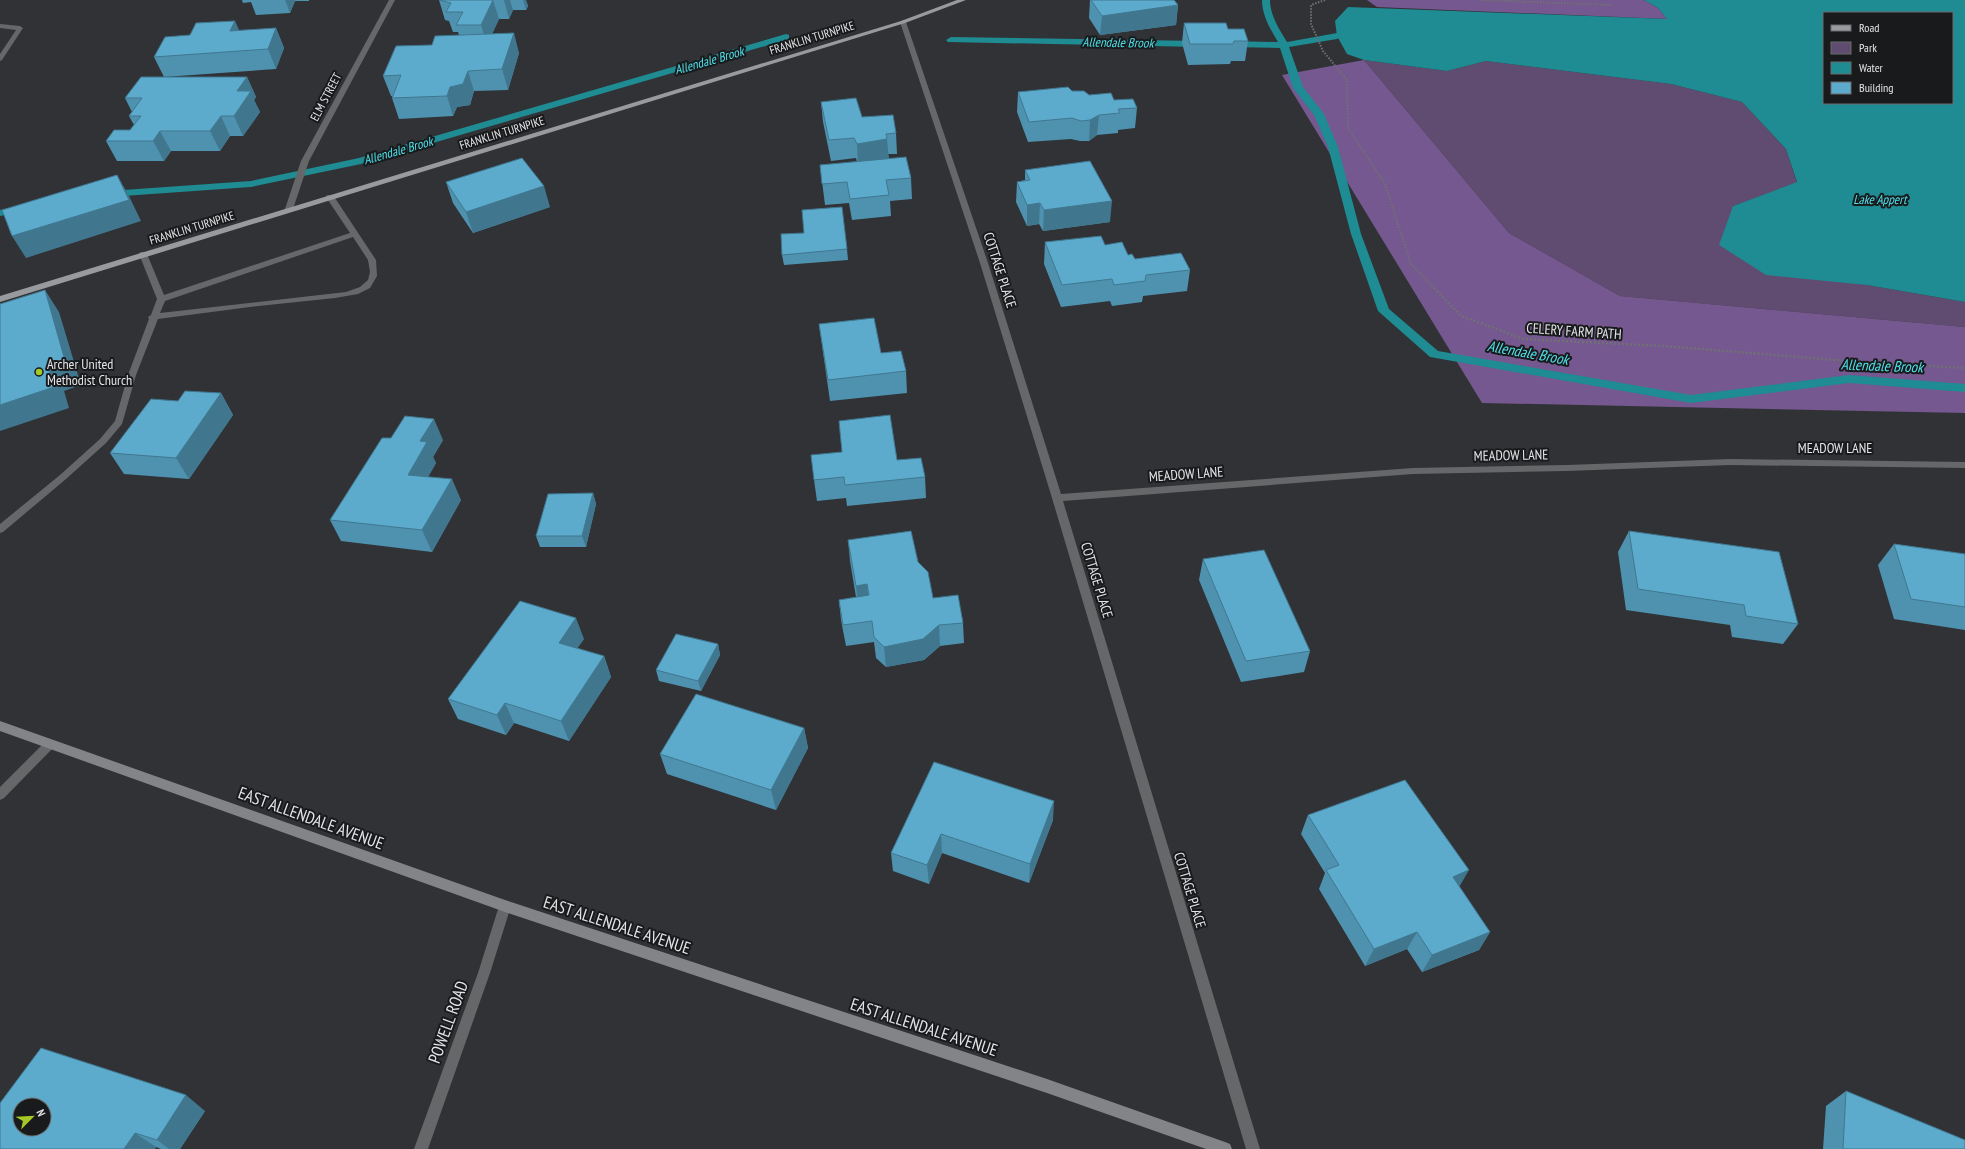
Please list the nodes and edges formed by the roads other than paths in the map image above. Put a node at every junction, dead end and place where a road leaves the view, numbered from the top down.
1 (392, 0) edge
2 (963, 0) edge
3 (903, 22) junction
4 (0, 26) edge
5 (0, 59) edge
6 (330, 197) junction
7 (289, 209) junction
8 (355, 234) junction
9 (143, 254) junction
10 (0, 298) edge
11 (160, 298) junction
12 (152, 318) junction
13 (1965, 465) edge
14 (1057, 498) junction
15 (0, 529) edge
16 (0, 726) edge
17 (50, 744) junction
18 (0, 795) edge
19 (505, 906) junction
20 (421, 1149) edge
21 (1225, 1149) edge
22 (1253, 1149) edge

1 - 7 street, ELM STREET
2 - 3 main road, FRANKLIN TURNPIKE
3 - 6 main road, FRANKLIN TURNPIKE
3 - 14 street, COTTAGE PLACE
4 - 5 street
6 - 7 main road, FRANKLIN TURNPIKE
6 - 8 street
7 - 9 main road, FRANKLIN TURNPIKE
8 - 11 street
8 - 12 street
9 - 10 main road, FRANKLIN TURNPIKE
9 - 11 street
11 - 12 street
12 - 15 street
13 - 14 street, MEADOW LANE
14 - 22 street, COTTAGE PLACE
16 - 17 main road, EAST ALLENDALE AVENUE
17 - 18 street
17 - 19 main road, EAST ALLENDALE AVENUE
19 - 20 street, POWELL ROAD
19 - 21 main road, EAST ALLENDALE AVENUE

